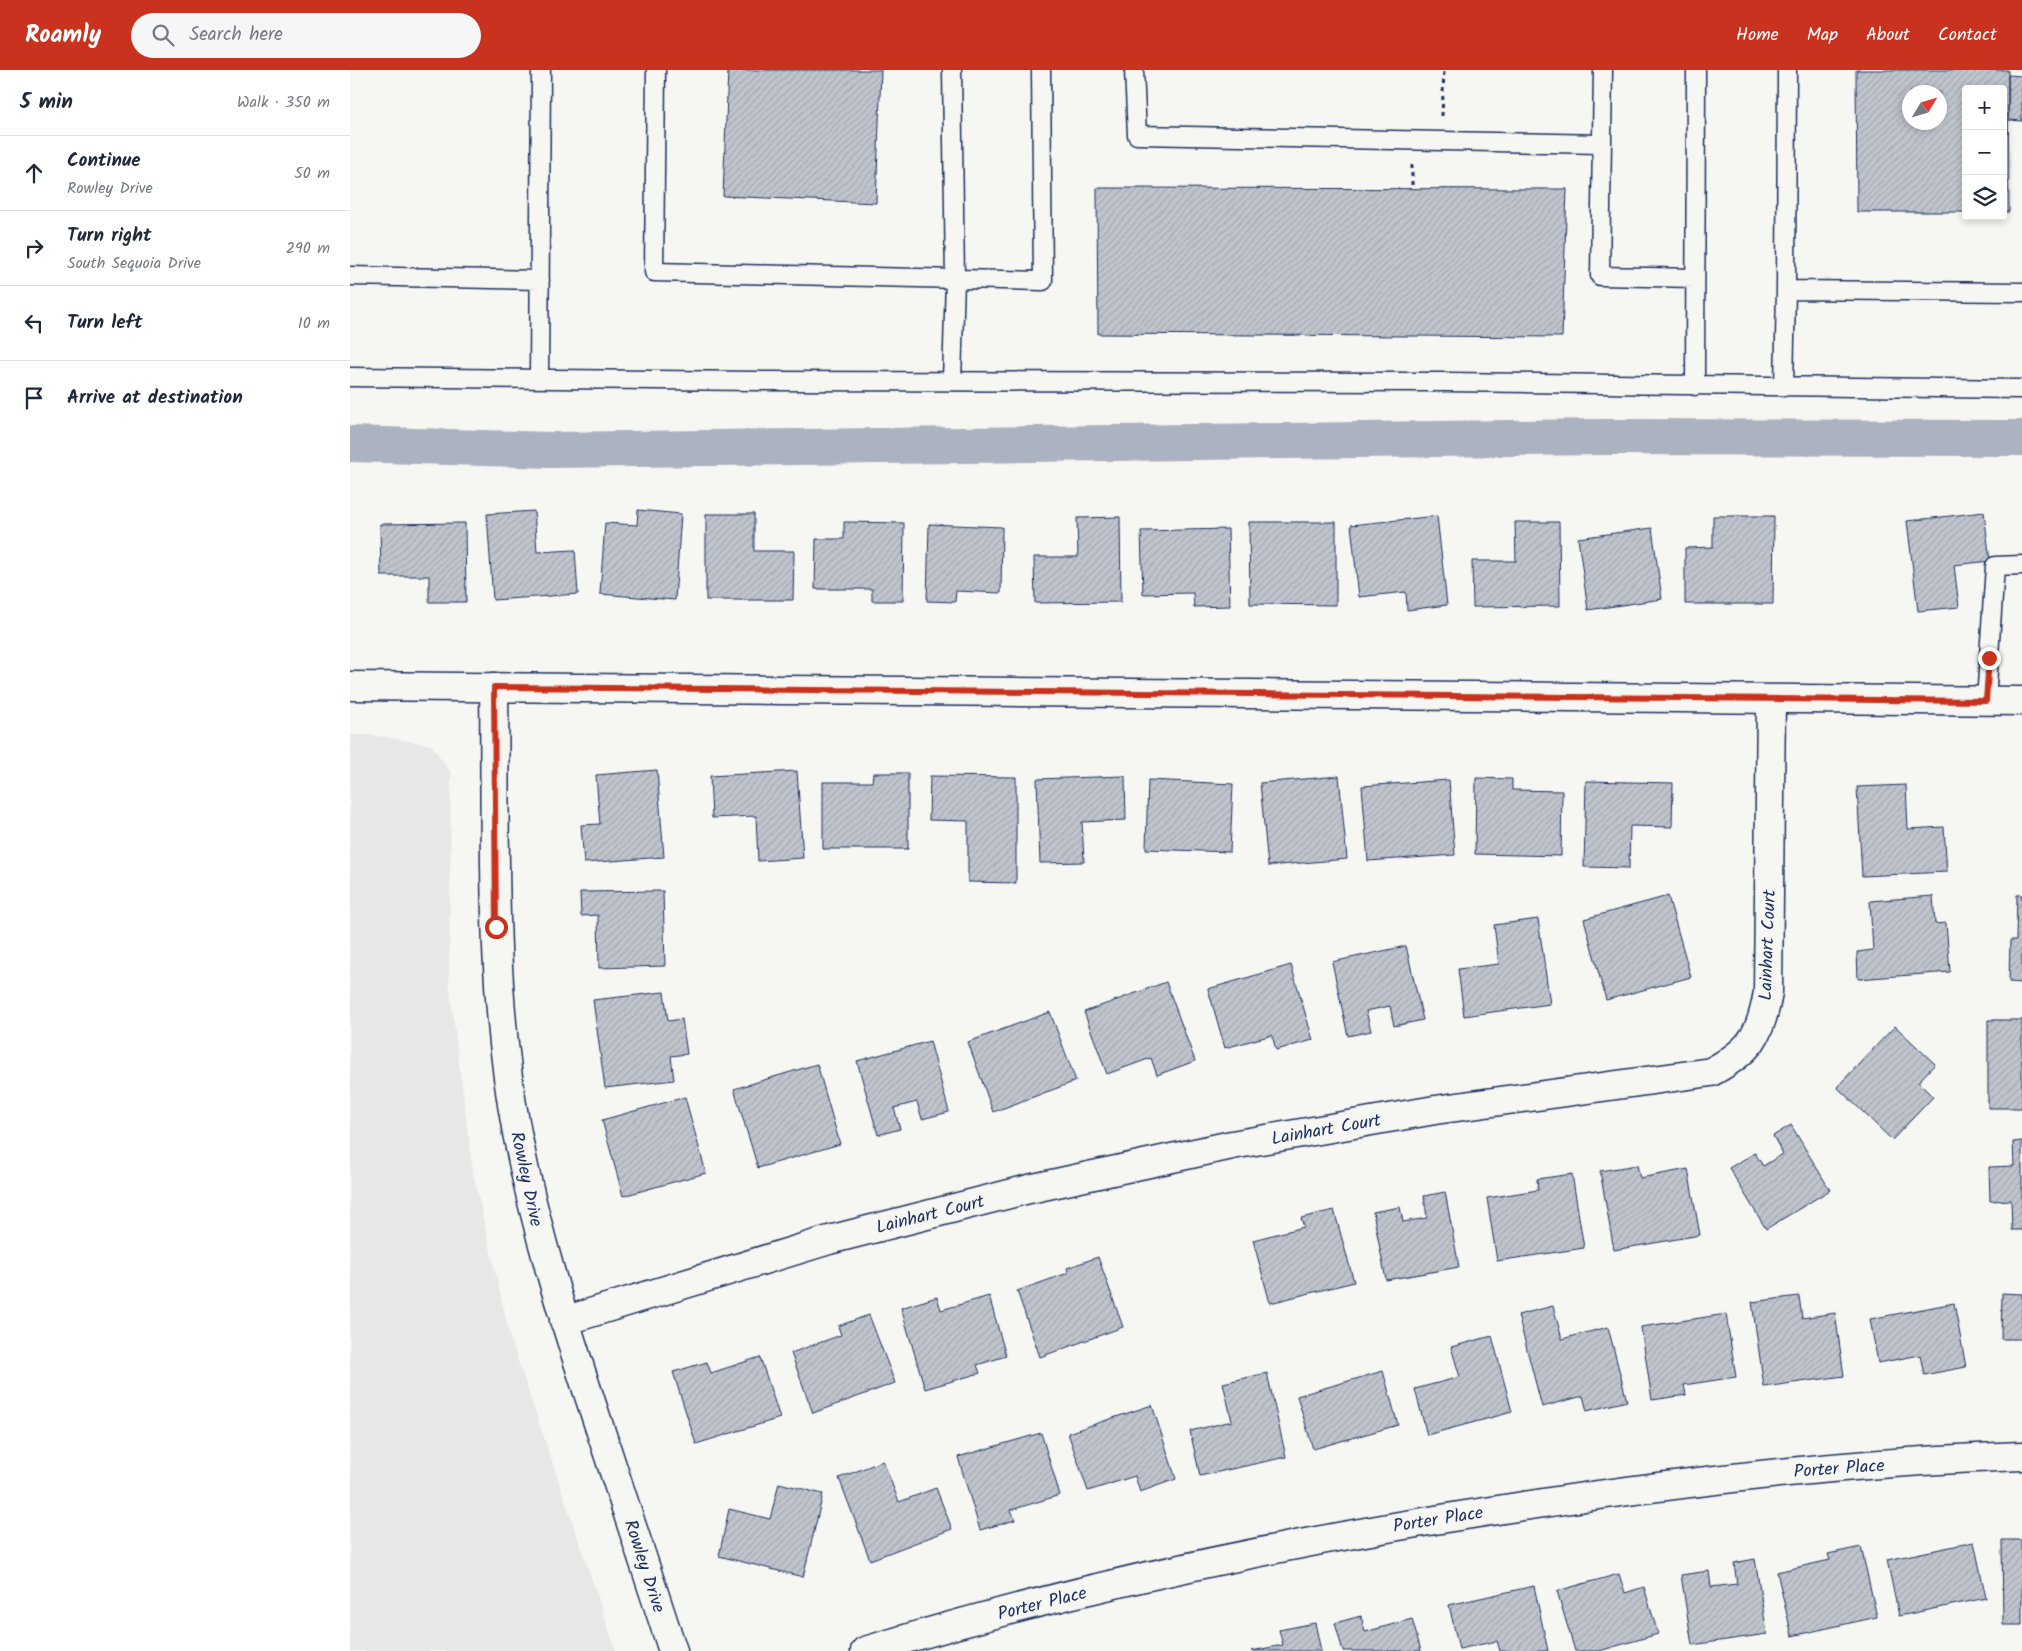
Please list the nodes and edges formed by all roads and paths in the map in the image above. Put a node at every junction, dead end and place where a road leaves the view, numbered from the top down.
1 (541, 70) edge
2 (656, 70) edge
3 (952, 70) edge
4 (1041, 70) edge
5 (1134, 70) edge
6 (1444, 70) edge
7 (1603, 70) edge
8 (1696, 70) edge
9 (1787, 70) edge
10 (1441, 121) dead end
11 (1602, 144) junction
12 (1412, 157) dead end
13 (1412, 185) dead end
14 (350, 276) edge
15 (1696, 278) junction
16 (955, 279) junction
17 (540, 280) junction
18 (1786, 290) junction
19 (2022, 292) edge
20 (350, 377) edge
21 (539, 379) junction
22 (952, 381) junction
23 (1695, 386) junction
24 (1784, 387) junction
25 (2022, 389) edge
26 (2022, 565) edge
27 (350, 686) edge
28 (494, 687) junction
29 (1771, 699) junction
30 (1986, 701) junction
31 (2022, 701) edge
32 (564, 1321) junction
33 (2022, 1456) edge
34 (674, 1651) edge
35 (865, 1651) edge

1 - 17 lane
2 - 16 lane
3 - 16 lane
4 - 16 lane
5 - 11 lane
6 - 10 path
7 - 11 lane
8 - 15 lane
9 - 18 lane
11 - 15 lane
12 - 13 path
14 - 17 lane
15 - 23 lane
16 - 22 lane
17 - 21 lane
18 - 19 lane
18 - 24 lane
20 - 21 lane
21 - 22 lane
22 - 23 lane
23 - 24 lane
24 - 25 lane
26 - 30 lane
27 - 28 street
28 - 29 street
28 - 32 street, Rowley Drive
29 - 30 street
29 - 32 street, Lainhart Court
30 - 31 street
32 - 34 street, Rowley Drive
33 - 35 street, Porter Place

